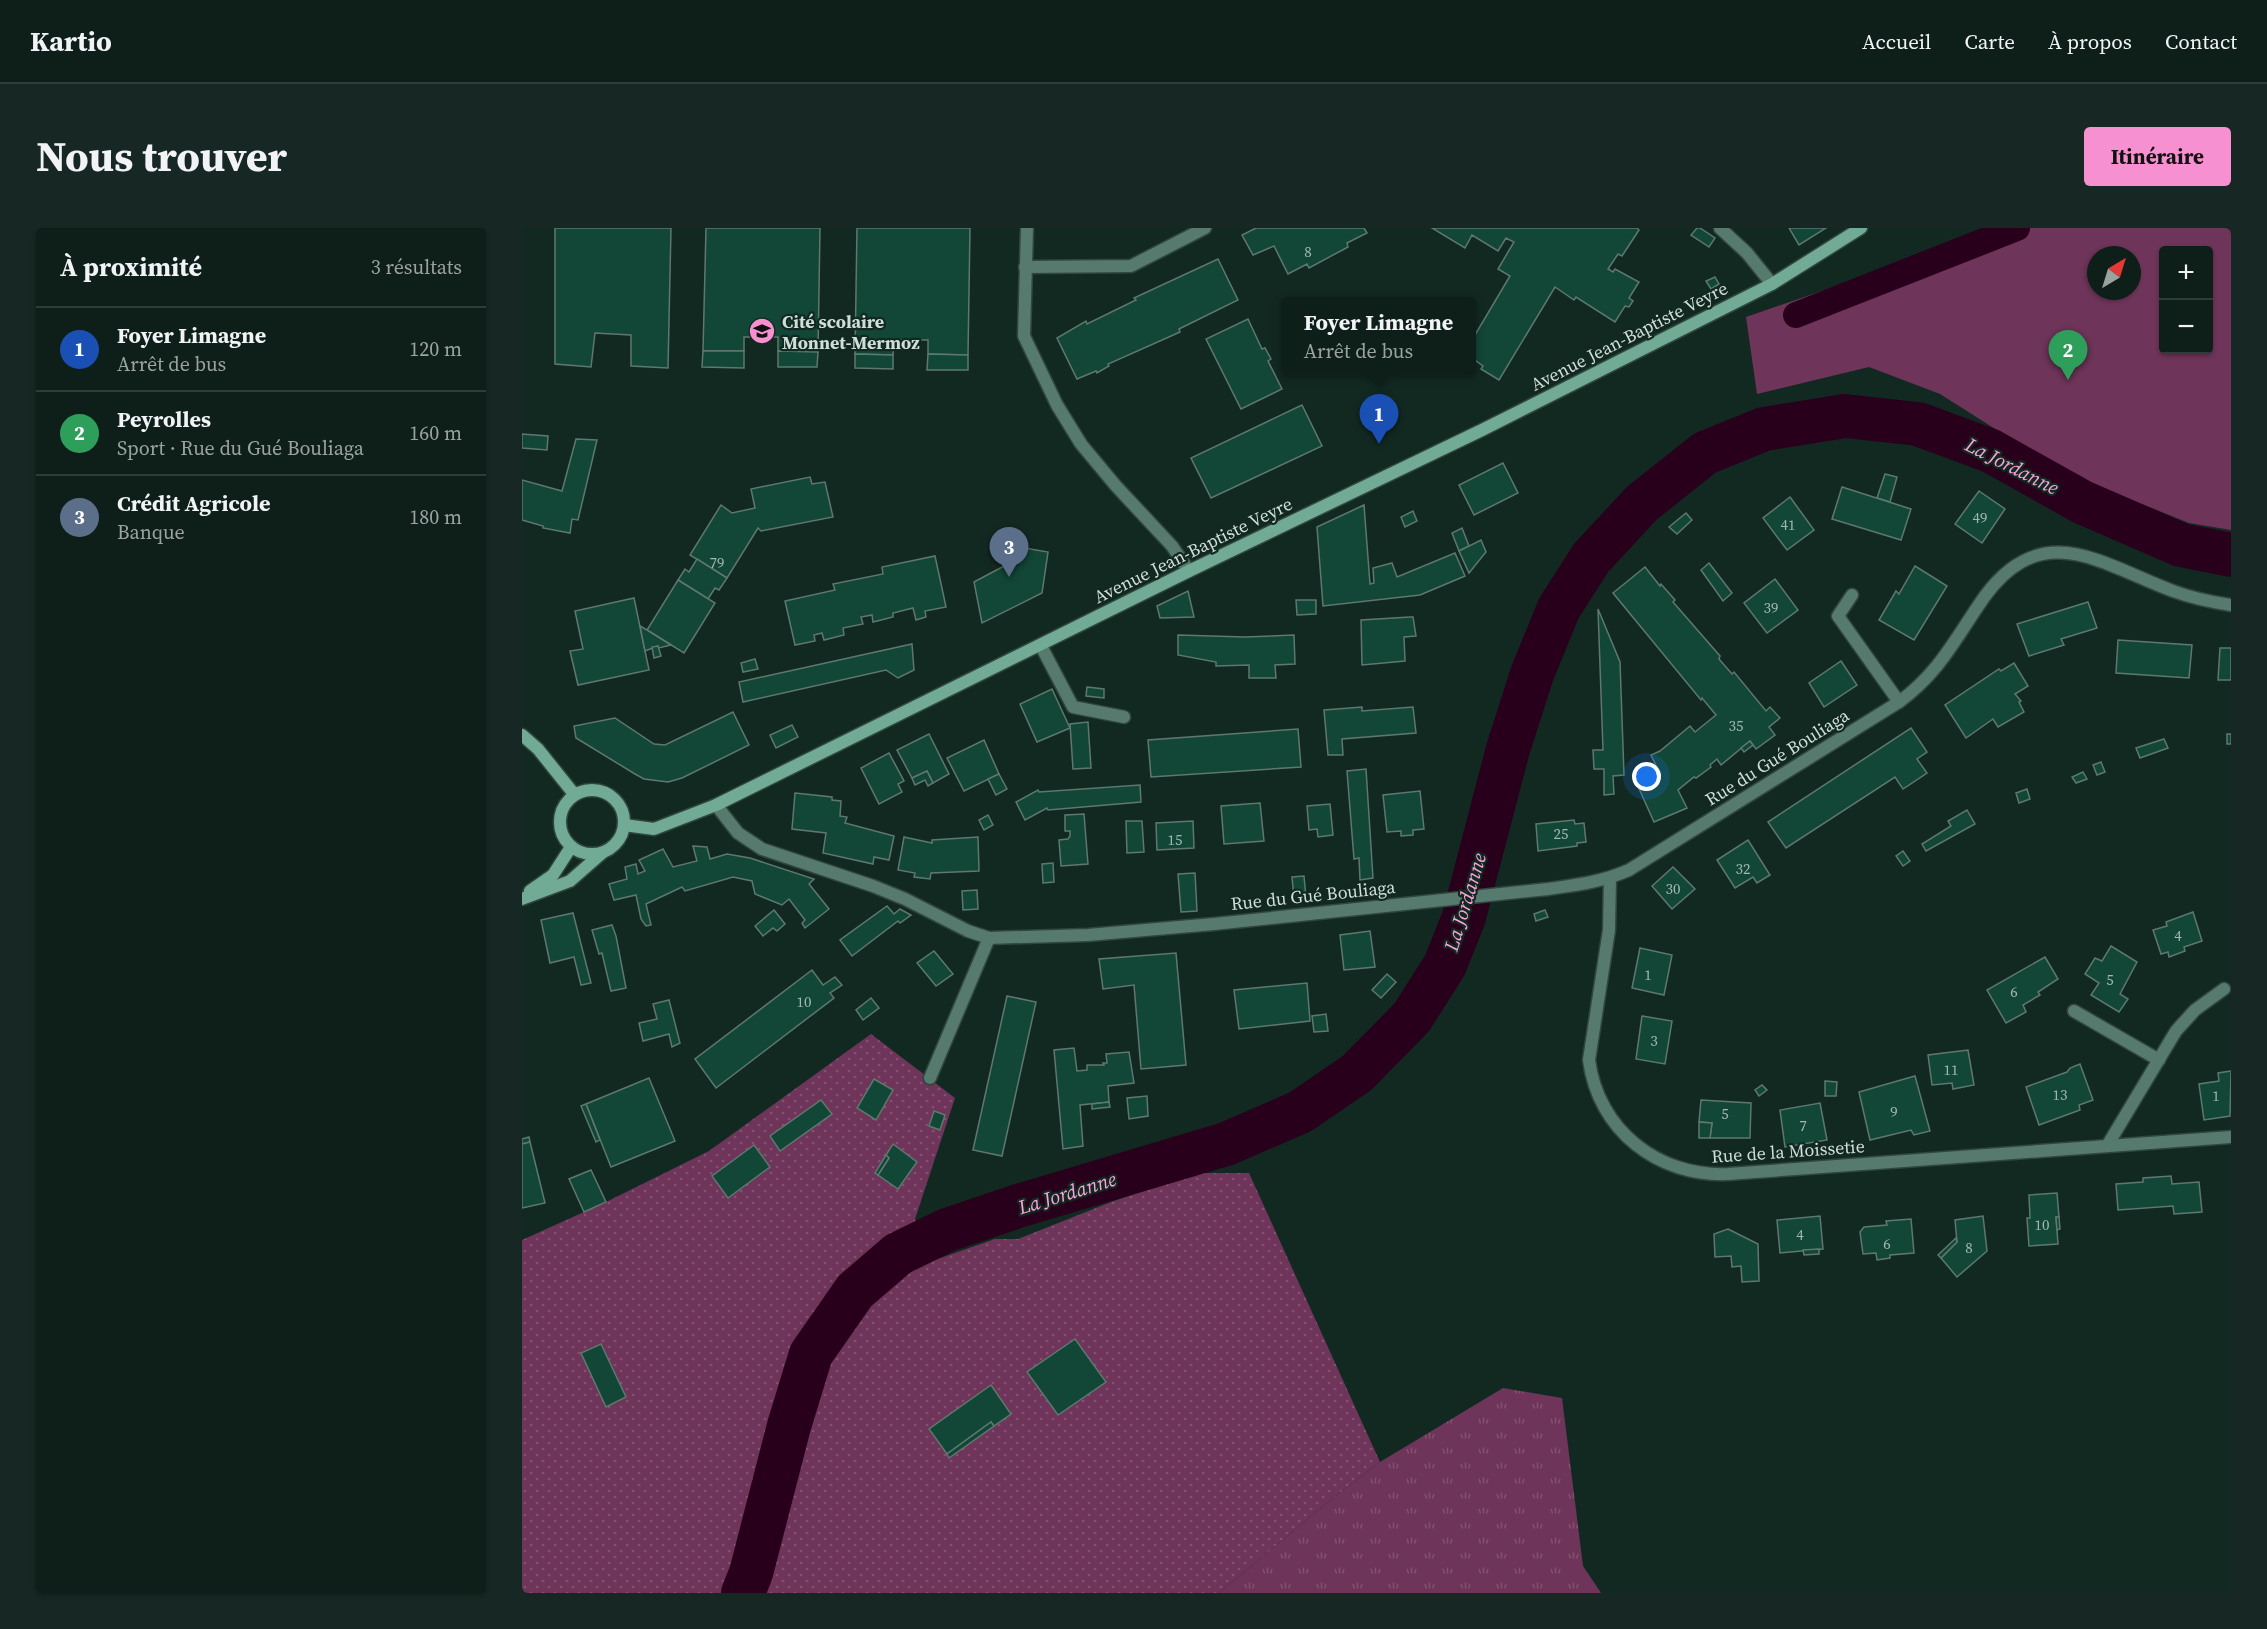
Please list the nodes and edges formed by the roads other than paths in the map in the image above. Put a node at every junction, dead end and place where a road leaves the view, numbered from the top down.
1 (1027, 228) edge
2 (1205, 228) edge
3 (1720, 228) edge
4 (1861, 228) edge
5 (1025, 267) junction
6 (1772, 285) junction
7 (1189, 571) junction
8 (1852, 595) dead end
9 (2231, 605) edge
10 (1041, 645) junction
11 (1899, 702) junction
12 (1124, 717) dead end
13 (522, 735) edge
14 (574, 794) junction
15 (716, 805) junction
16 (624, 825) junction
17 (571, 847) junction
18 (603, 852) junction
19 (1610, 878) junction
20 (522, 897) edge
21 (989, 938) junction
22 (2224, 989) dead end
23 (2074, 1011) dead end
24 (2159, 1060) junction
25 (930, 1078) dead end
26 (2231, 1137) edge
27 (2108, 1146) junction

1 - 5 street
2 - 5 street
3 - 6 street
4 - 6 main road, Avenue Jean-Baptiste Veyre
5 - 7 street
6 - 7 main road, Avenue Jean-Baptiste Veyre
7 - 10 main road, Avenue Jean-Baptiste Veyre
8 - 11 street
9 - 11 street, Rue du Gué Bouliaga
10 - 12 street
10 - 15 main road, Avenue Jean-Baptiste Veyre
11 - 19 street, Rue du Gué Bouliaga
13 - 14 main road
14 - 16 main road
14 - 17 main road
15 - 16 main road, Avenue Jean-Baptiste Veyre
15 - 21 street, Rue du Gué Bouliaga
16 - 18 main road
17 - 18 main road
17 - 20 main road
18 - 20 main road
19 - 21 street, Rue du Gué Bouliaga
19 - 27 street, Rue de la Moissetie
21 - 25 street
22 - 24 street
23 - 24 street
24 - 27 street
26 - 27 street, Rue de la Moissetie

